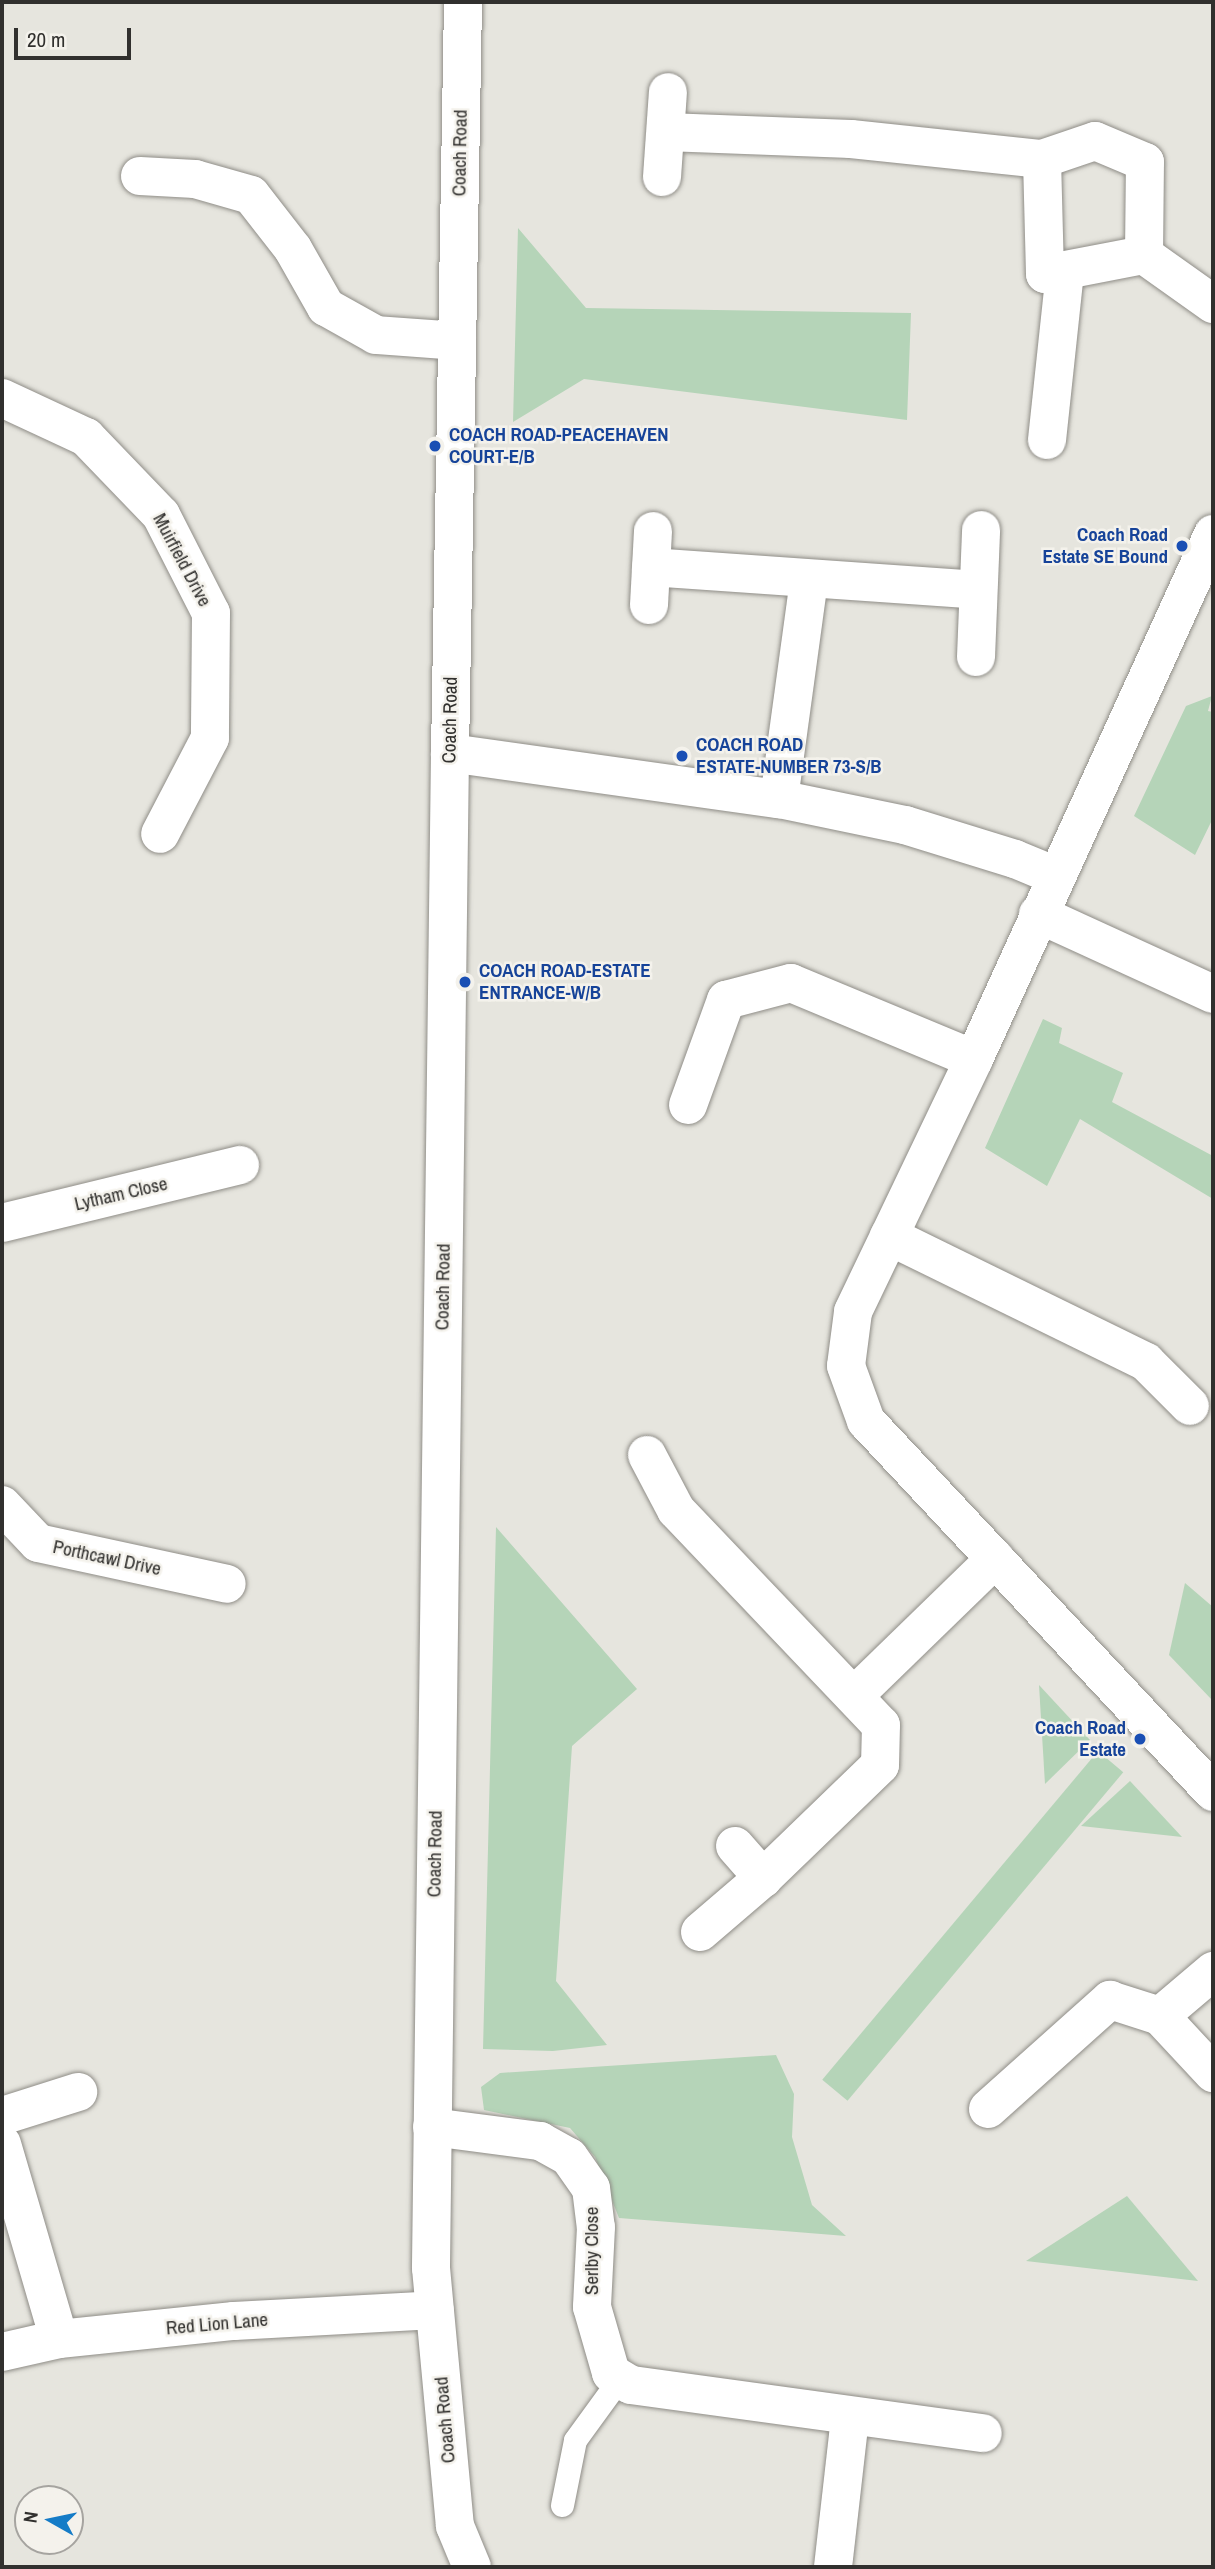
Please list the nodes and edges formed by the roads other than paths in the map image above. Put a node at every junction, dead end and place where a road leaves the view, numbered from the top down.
1 (463, 2) edge
2 (668, 92) dead end
3 (666, 132) junction
4 (1042, 159) junction
5 (139, 176) dead end
6 (662, 177) dead end
7 (1144, 255) junction
8 (1065, 272) junction
9 (1213, 304) edge
10 (457, 341) junction
11 (2, 398) edge
12 (1047, 440) dead end
13 (981, 530) dead end
14 (1213, 534) edge
15 (809, 580) junction
16 (977, 590) junction
17 (649, 605) dead end
18 (976, 657) dead end
19 (450, 753) junction
20 (779, 799) junction
21 (160, 834) dead end
22 (1056, 876) junction
23 (1038, 914) junction
24 (1213, 994) edge
25 (974, 1059) junction
26 (688, 1105) dead end
27 (240, 1166) dead end
28 (2, 1223) edge
29 (889, 1236) junction
30 (1190, 1406) dead end
31 (647, 1455) dead end
32 (2, 1506) edge
33 (995, 1559) junction
34 (227, 1584) dead end
35 (854, 1696) junction
36 (1213, 1792) edge
37 (735, 1846) dead end
38 (762, 1878) junction
39 (700, 1932) dead end
40 (1213, 1971) edge
41 (1160, 2016) junction
42 (1213, 2073) edge
43 (78, 2092) dead end
44 (985, 2107) dead end
45 (2, 2116) edge
46 (432, 2127) junction
47 (2, 2144) edge
48 (435, 2310) junction
49 (59, 2339) junction
50 (2, 2353) edge
51 (620, 2378) junction
52 (850, 2417) junction
53 (983, 2434) dead end
54 (562, 2505) dead end
55 (472, 2567) edge
56 (833, 2567) edge

1 - 10 street, Coach Road
2 - 3 street
3 - 4 street
3 - 6 street
4 - 7 street
4 - 8 street
5 - 10 street
7 - 8 street
7 - 9 street
8 - 12 street
10 - 19 street, Coach Road
11 - 21 street, Muirfield Drive
13 - 16 street
14 - 22 street
15 - 16 street
15 - 17 street
15 - 20 street
16 - 18 street
19 - 20 street
19 - 46 street, Coach Road
20 - 22 street
22 - 23 street
23 - 24 street
23 - 25 street
25 - 26 street
25 - 29 street
27 - 28 street, Lytham Close
29 - 30 street
29 - 33 street
31 - 35 street
32 - 34 street, Porthcawl Drive
33 - 35 street
33 - 36 street
35 - 38 street
37 - 38 street
38 - 39 street
40 - 41 street
41 - 42 street
41 - 44 street
43 - 45 street
46 - 48 street, Coach Road
46 - 51 street, Serlby Close
47 - 49 street
48 - 49 street, Red Lion Lane
48 - 55 street, Coach Road
49 - 50 street, Red Lion Lane
51 - 52 street
51 - 54 lane
52 - 53 street
52 - 56 street

